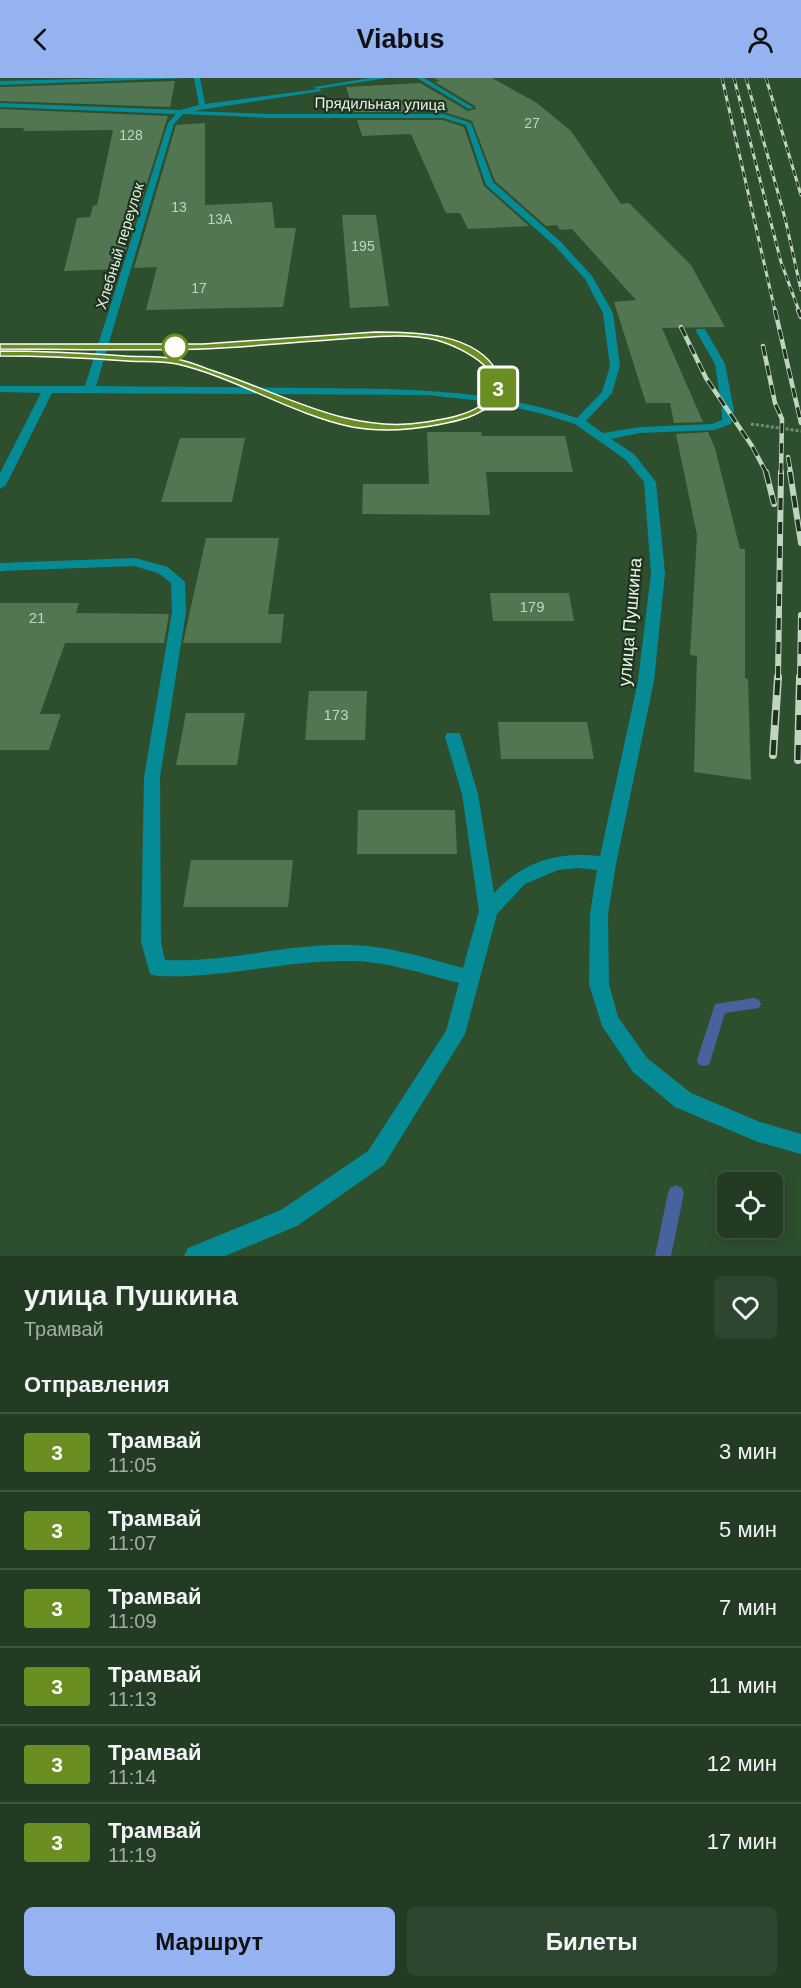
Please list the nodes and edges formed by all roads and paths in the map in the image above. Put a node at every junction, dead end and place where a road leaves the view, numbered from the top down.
1 (183, 78) edge
2 (197, 78) edge
3 (312, 78) edge
4 (384, 78) edge
5 (420, 78) edge
6 (0, 83) edge
7 (318, 89) junction
8 (323, 99) dead end
9 (0, 105) edge
10 (202, 106) junction
11 (471, 108) dead end
12 (182, 112) junction
13 (701, 331) dead end
14 (0, 389) edge
15 (48, 390) junction
16 (89, 391) junction
17 (579, 422) junction
18 (727, 422) junction
19 (801, 431) edge
20 (603, 437) junction
21 (0, 485) edge
22 (0, 567) edge
23 (453, 737) dead end
24 (607, 864) junction
25 (488, 911) junction
26 (470, 978) junction
27 (801, 1144) edge
28 (196, 1256) edge

1 - 6 street
2 - 10 street
3 - 7 street
4 - 7 street
5 - 11 street
7 - 8 street
7 - 10 street
9 - 12 street, Прядильная улица
10 - 12 street
12 - 16 street, Хлебный переулок
12 - 17 street, Прядильная улица
13 - 18 street
14 - 15 street, улица Пушкина
15 - 16 street, улица Пушкина
15 - 21 street
16 - 17 street, улица Пушкина
17 - 20 street, улица Пушкина
18 - 19 path
18 - 20 street
20 - 24 street, улица Пушкина
22 - 26 street
23 - 25 street
24 - 25 street
24 - 27 street, улица Пушкина
25 - 26 street
26 - 28 street

